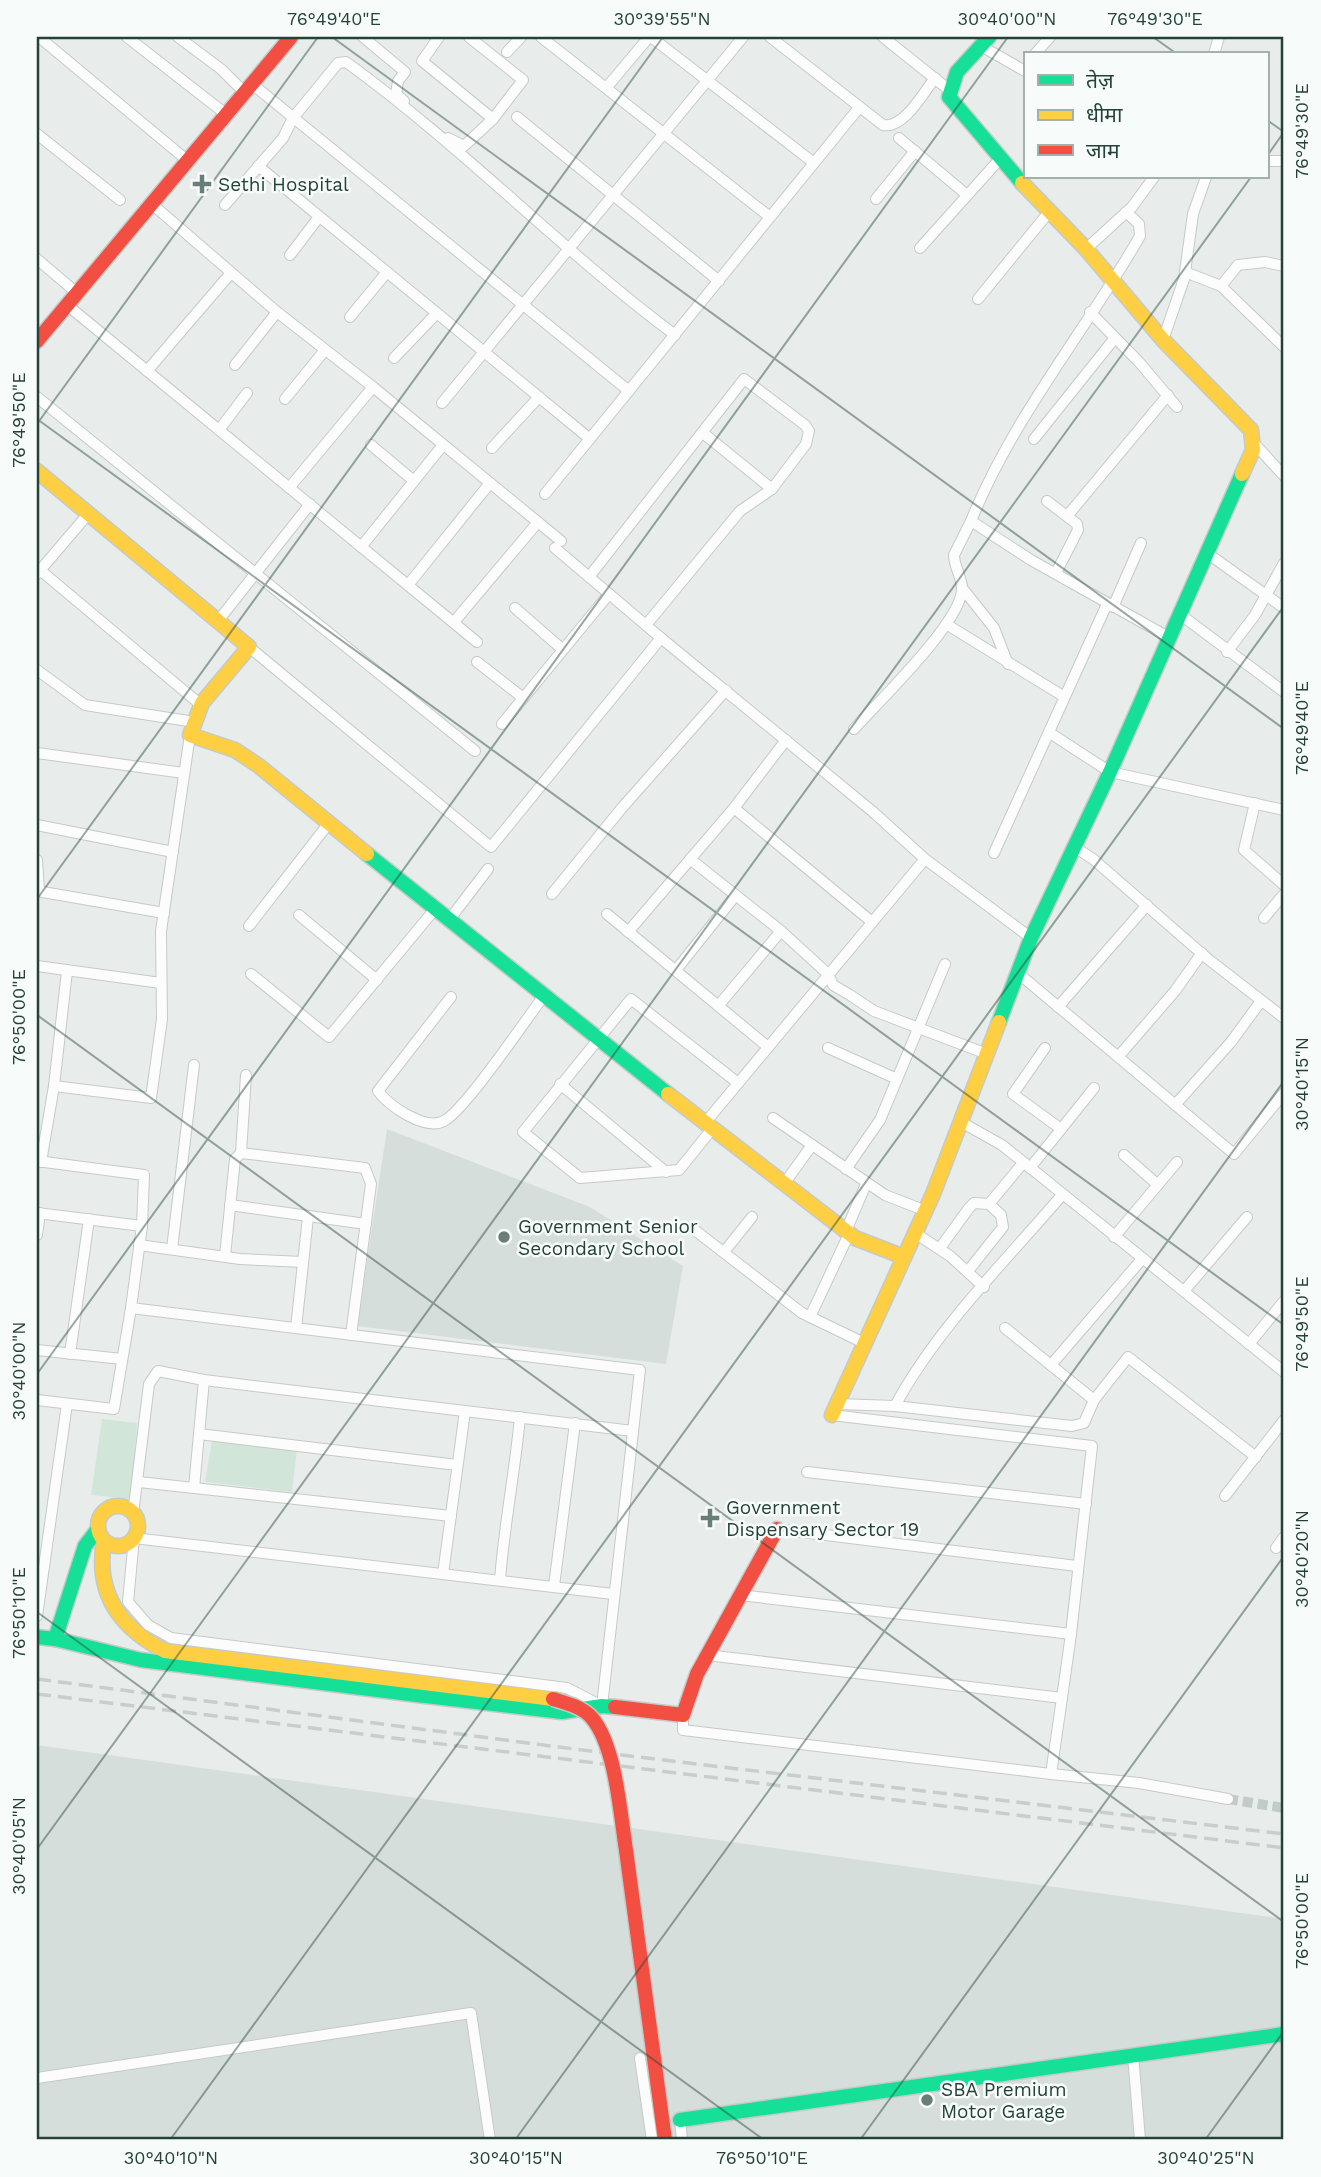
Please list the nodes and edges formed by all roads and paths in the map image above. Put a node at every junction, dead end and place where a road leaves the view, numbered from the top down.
1 (39, 37) edge
2 (127, 37) edge
3 (178, 37) edge
4 (291, 37) edge
5 (363, 37) edge
6 (439, 37) edge
7 (469, 37) edge
8 (521, 37) edge
9 (541, 37) edge
10 (650, 37) edge
11 (743, 37) edge
12 (770, 37) edge
13 (883, 37) edge
14 (1050, 37) edge
15 (985, 42) edge
16 (508, 52) dead end
17 (1037, 52) edge
18 (422, 61) junction
19 (1024, 69) edge
20 (405, 72) junction
21 (935, 78) junction
22 (708, 79) junction
23 (607, 87) junction
24 (248, 89) junction
25 (948, 89) junction
26 (858, 109) junction
27 (227, 115) junction
28 (516, 117) dead end
29 (293, 118) junction
30 (493, 119) junction
31 (663, 133) junction
32 (37, 134) edge
33 (899, 138) dead end
34 (915, 151) junction
35 (999, 160) junction
36 (188, 161) junction
37 (814, 163) junction
38 (258, 166) junction
39 (1153, 178) edge
40 (1206, 178) edge
41 (614, 193) junction
42 (967, 195) junction
43 (876, 199) dead end
44 (120, 200) dead end
45 (153, 205) junction
46 (225, 205) dead end
47 (1049, 212) junction
48 (1126, 212) junction
49 (319, 217) junction
50 (770, 217) junction
51 (920, 248) dead end
52 (1086, 249) junction
53 (568, 250) junction
54 (290, 255) dead end
55 (37, 259) edge
56 (1284, 266) edge
57 (387, 272) junction
58 (1185, 272) junction
59 (231, 273) junction
60 (1111, 279) junction
61 (719, 281) junction
62 (1221, 286) junction
63 (77, 293) junction
64 (978, 299) dead end
65 (523, 304) junction
66 (66, 305) junction
67 (277, 312) junction
68 (1090, 312) junction
69 (437, 313) junction
70 (350, 317) dead end
71 (675, 335) junction
72 (1114, 340) junction
73 (1163, 340) junction
74 (37, 341) edge
75 (1284, 347) edge
76 (325, 350) junction
77 (484, 352) junction
78 (394, 358) dead end
79 (235, 365) dead end
80 (147, 371) junction
81 (373, 387) junction
82 (629, 391) junction
83 (247, 393) dead end
84 (1168, 395) junction
85 (37, 397) edge
86 (539, 397) junction
87 (285, 399) dead end
88 (442, 403) dead end
89 (1177, 407) dead end
90 (219, 430) junction
91 (703, 433) junction
92 (590, 439) junction
93 (1034, 439) dead end
94 (1254, 443) junction
95 (443, 444) junction
96 (371, 445) dead end
97 (492, 448) dead end
98 (37, 471) edge
99 (1284, 476) edge
100 (414, 481) junction
101 (490, 483) junction
102 (289, 488) junction
103 (772, 489) junction
104 (545, 494) dead end
105 (1047, 501) dead end
106 (310, 505) junction
107 (89, 513) junction
108 (1068, 515) junction
109 (971, 521) junction
110 (538, 522) junction
111 (1141, 543) dead end
112 (361, 547) junction
113 (1207, 553) junction
114 (1284, 562) edge
115 (38, 572) edge
116 (1056, 573) junction
117 (255, 574) junction
118 (589, 577) junction
119 (408, 585) junction
120 (963, 589) junction
121 (609, 594) junction
122 (1265, 595) junction
123 (1110, 606) junction
124 (514, 608) dead end
125 (1284, 608) edge
126 (1181, 615) junction
127 (218, 621) junction
128 (454, 622) junction
129 (947, 624) junction
130 (646, 625) junction
131 (661, 638) junction
132 (1170, 638) junction
133 (477, 642) dead end
134 (249, 647) junction
135 (562, 649) junction
136 (1227, 652) junction
137 (477, 662) dead end
138 (1008, 664) junction
139 (37, 670) edge
140 (726, 690) junction
141 (1284, 692) edge
142 (1063, 696) junction
143 (522, 697) junction
144 (201, 705) junction
145 (502, 724) dead end
146 (192, 729) junction
147 (854, 729) dead end
148 (1050, 733) junction
149 (786, 740) junction
150 (475, 751) dead end
151 (37, 753) edge
152 (1110, 772) junction
153 (184, 773) junction
154 (1255, 803) junction
155 (734, 807) junction
156 (1284, 810) edge
157 (329, 823) junction
158 (37, 825) edge
159 (1073, 846) junction
160 (173, 852) junction
161 (994, 853) dead end
162 (690, 859) junction
163 (925, 859) junction
164 (37, 860) edge
165 (488, 869) dead end
166 (1284, 885) edge
167 (38, 891) edge
168 (552, 894) dead end
169 (1284, 894) edge
170 (735, 896) junction
171 (1147, 905) junction
172 (435, 909) junction
173 (164, 913) junction
174 (607, 914) dead end
175 (299, 915) dead end
176 (1264, 918) dead end
177 (449, 920) junction
178 (872, 922) junction
179 (249, 926) dead end
180 (780, 931) junction
181 (628, 932) junction
182 (1031, 938) junction
183 (1202, 953) junction
184 (945, 964) dead end
185 (37, 966) edge
186 (676, 970) junction
187 (67, 971) junction
188 (1018, 973) junction
189 (251, 974) dead end
190 (828, 974) junction
191 (377, 980) junction
192 (162, 984) junction
193 (452, 997) dead end
194 (543, 997) junction
195 (1261, 1001) junction
196 (719, 1005) junction
197 (1058, 1007) junction
198 (1284, 1018) edge
199 (919, 1029) junction
200 (599, 1040) junction
201 (768, 1047) junction
202 (828, 1048) dead end
203 (1045, 1048) dead end
204 (987, 1054) junction
205 (1118, 1057) junction
206 (194, 1065) dead end
207 (246, 1075) dead end
208 (897, 1079) junction
209 (738, 1083) junction
210 (560, 1084) junction
211 (54, 1086) junction
212 (1094, 1088) dead end
213 (1284, 1093) edge
214 (1175, 1105) junction
215 (774, 1118) dead end
216 (961, 1122) junction
217 (708, 1126) junction
218 (1062, 1129) junction
219 (812, 1145) junction
220 (241, 1153) junction
221 (1124, 1155) dead end
222 (39, 1161) edge
223 (1177, 1162) dead end
224 (1027, 1166) junction
225 (846, 1170) junction
226 (666, 1172) junction
227 (784, 1184) junction
228 (866, 1184) junction
229 (1158, 1185) junction
230 (1062, 1195) junction
231 (989, 1204) junction
232 (230, 1205) junction
233 (926, 1211) junction
234 (38, 1213) edge
235 (308, 1217) junction
236 (751, 1217) dead end
237 (1247, 1217) dead end
238 (89, 1219) junction
239 (366, 1224) junction
240 (142, 1226) junction
241 (692, 1228) dead end
242 (847, 1232) junction
243 (915, 1233) junction
244 (37, 1235) edge
245 (1115, 1237) junction
246 (139, 1245) junction
247 (940, 1248) junction
248 (172, 1249) junction
249 (724, 1252) junction
250 (225, 1256) junction
251 (904, 1257) junction
252 (1142, 1259) junction
253 (303, 1262) junction
254 (968, 1272) junction
255 (984, 1287) junction
256 (1184, 1291) junction
257 (1284, 1301) edge
258 (131, 1308) junction
259 (810, 1317) junction
260 (296, 1328) junction
261 (1004, 1328) dead end
262 (351, 1335) junction
263 (864, 1343) junction
264 (1249, 1344) junction
265 (37, 1350) edge
266 (70, 1354) junction
267 (122, 1359) junction
268 (1051, 1365) junction
269 (1284, 1372) edge
270 (204, 1380) junction
271 (37, 1400) edge
272 (1094, 1400) junction
273 (67, 1404) junction
274 (895, 1406) junction
275 (835, 1409) junction
276 (465, 1411) junction
277 (520, 1417) junction
278 (1284, 1420) edge
279 (575, 1423) junction
280 (633, 1431) junction
281 (199, 1434) junction
282 (1256, 1457) junction
283 (457, 1465) junction
284 (807, 1472) dead end
285 (139, 1482) junction
286 (194, 1488) junction
287 (1225, 1496) dead end
288 (1086, 1504) junction
289 (133, 1514) junction
290 (452, 1516) junction
291 (776, 1529) joint
292 (101, 1535) junction
293 (1284, 1537) edge
294 (134, 1538) junction
295 (1276, 1548) dead end
296 (40, 1566) edge
297 (1077, 1566) junction
298 (443, 1574) junction
299 (500, 1580) junction
300 (554, 1586) junction
301 (613, 1594) junction
302 (740, 1595) junction
303 (37, 1616) edge
304 (1071, 1634) junction
305 (37, 1637) edge
306 (55, 1639) junction
307 (707, 1655) junction
308 (1062, 1699) junction
309 (602, 1706) junction
310 (683, 1715) junction
311 (1051, 1774) junction
312 (1228, 1799) tunnel mouth
313 (1284, 2034) edge
314 (1133, 2054) junction
315 (640, 2058) dead end
316 (37, 2078) edge
317 (680, 2120) joint
318 (490, 2140) edge
319 (652, 2140) edge
320 (665, 2140) edge
321 (682, 2140) edge
322 (1140, 2140) edge

1 - 36 street
2 - 27 street
3 - 24 street
4 - 24 street
5 - 20 street
6 - 18 street
7 - 30 street
8 - 16 street
9 - 23 street
10 - 22 street
10 - 23 street
11 - 22 street
12 - 26 street
13 - 21 street
14 - 17 street
15 - 19 street
15 - 25 street
18 - 20 street
18 - 30 street
20 - 30 street
21 - 25 street
21 - 26 street
22 - 31 street
22 - 37 street
23 - 31 street
24 - 27 street
24 - 29 street
25 - 35 street
26 - 37 street
27 - 36 street
28 - 41 street
29 - 38 street
29 - 53 street
29 - 65 street
31 - 41 street
31 - 50 street
32 - 44 street
33 - 34 street
34 - 42 street
34 - 43 street
35 - 42 street
35 - 47 street
36 - 45 street
37 - 50 street
38 - 46 street
38 - 49 street
39 - 48 street
40 - 58 street
41 - 53 street
41 - 61 street
42 - 51 street
45 - 59 street
45 - 63 street
47 - 52 street
47 - 64 street
48 - 52 street
48 - 60 street
49 - 54 street
49 - 57 street
50 - 61 street
52 - 60 street
53 - 65 street
53 - 71 street
55 - 63 street
56 - 62 street
57 - 69 street
57 - 70 street
58 - 62 street
58 - 73 street
59 - 67 street
59 - 80 street
60 - 68 street
60 - 73 street
61 - 71 street
62 - 75 street
63 - 66 street
65 - 77 street
65 - 82 street
66 - 74 street
66 - 80 street
67 - 76 street
67 - 79 street
68 - 72 street
68 - 109 street
69 - 77 street
69 - 78 street
71 - 82 street
72 - 84 street
72 - 93 street
73 - 94 street
76 - 81 street
76 - 87 street
77 - 86 street
77 - 88 street
80 - 90 street
81 - 95 street
81 - 102 street
82 - 92 street
83 - 90 street
84 - 89 street
84 - 108 street
85 - 117 street
86 - 92 street
86 - 97 street
90 - 102 street
91 - 103 street
91 - 103 street
91 - 118 street
92 - 104 street
94 - 99 street
94 - 113 street
95 - 100 street
95 - 101 street
96 - 100 street
98 - 107 street
100 - 112 street
101 - 110 street
101 - 119 street
102 - 106 street
103 - 130 street
105 - 108 street
106 - 112 street
106 - 117 street
107 - 115 street
107 - 127 street
108 - 116 street
109 - 116 street
109 - 120 street
110 - 118 street
110 - 128 street
111 - 123 street
112 - 119 street
113 - 122 street
113 - 126 street
114 - 122 street
115 - 144 street
116 - 123 street
117 - 127 street
117 - 150 street
118 - 121 street
119 - 128 street
120 - 129 street
120 - 138 street
121 - 130 street
121 - 135 street
122 - 125 street
122 - 136 street
123 - 132 street
123 - 142 street
124 - 135 street
126 - 132 street
126 - 136 street
127 - 134 street
128 - 133 street
129 - 138 street
129 - 147 street
130 - 131 street
131 - 134 street
131 - 140 street
132 - 152 street
134 - 144 street
135 - 143 street
136 - 141 street
137 - 143 street
138 - 142 street
139 - 146 street
140 - 149 street
140 - 168 street
142 - 148 street
143 - 145 street
144 - 146 street
146 - 153 street
146 - 157 street
148 - 152 street
148 - 161 street
149 - 155 street
149 - 163 street
151 - 153 street
152 - 154 street
152 - 159 street
153 - 160 street
154 - 156 street
154 - 166 street
155 - 162 street
155 - 178 street
157 - 172 street
157 - 179 street
158 - 160 street
159 - 171 street
159 - 182 street
160 - 173 street
162 - 170 street
162 - 181 street
163 - 178 street
163 - 182 street
164 - 167 street
165 - 177 street
167 - 173 street
169 - 176 street
170 - 180 street
170 - 186 street
171 - 183 street
171 - 197 street
172 - 177 street
172 - 191 street
173 - 192 street
174 - 181 street
175 - 191 street
177 - 194 street
178 - 190 street
180 - 190 street
180 - 196 street
181 - 186 street
182 - 188 street
183 - 195 street
183 - 205 street
184 - 199 street
185 - 187 street
186 - 196 street
187 - 192 street
187 - 211 street
188 - 197 street
188 - 204 street
189 - 191 street
190 - 199 street
190 - 201 street
192 - 211 street
193 - 194 street
194 - 200 street
195 - 198 street
195 - 214 street
196 - 201 street
197 - 205 street
199 - 204 street
199 - 208 street
200 - 209 street
200 - 210 street
200 - 217 street
201 - 209 street
202 - 208 street
203 - 218 street
204 - 216 street
205 - 214 street
206 - 248 street
207 - 220 street
208 - 225 street
209 - 217 street
210 - 226 street
210 - 226 street
211 - 222 street
212 - 218 street
213 - 214 street
215 - 219 street
216 - 224 street
216 - 233 street
217 - 226 street
217 - 227 street
218 - 224 street
219 - 225 street
219 - 227 street
220 - 232 street
220 - 239 street
221 - 229 street
222 - 240 street
223 - 229 street
224 - 230 street
224 - 231 street
225 - 228 street
227 - 242 street
228 - 233 street
228 - 242 street
229 - 245 street
230 - 245 street
230 - 255 street
231 - 247 street
231 - 254 street
232 - 235 street
232 - 250 street
233 - 243 street
234 - 238 street
234 - 244 street
235 - 239 street
235 - 253 street
236 - 249 street
237 - 256 street
238 - 240 street
238 - 266 street
239 - 262 street
240 - 246 street
241 - 249 street
242 - 251 street
242 - 259 street
243 - 247 street
243 - 251 street
245 - 252 street
246 - 248 street
246 - 258 street
247 - 254 street
248 - 250 street
249 - 259 street
250 - 253 street
251 - 263 street
252 - 256 street
252 - 268 street
253 - 260 street
254 - 255 street
255 - 274 street
256 - 264 street
257 - 264 street
258 - 260 street
258 - 267 street
259 - 263 street
260 - 262 street
261 - 268 street
262 - 280 street
263 - 275 street
264 - 269 street
265 - 266 street
266 - 267 street
267 - 273 street
268 - 272 street
270 - 276 street
270 - 281 street
270 - 285 street
271 - 273 street
272 - 274 street
272 - 282 street
273 - 296 street
274 - 275 street
275 - 288 street
276 - 277 street
276 - 283 street
277 - 279 street
277 - 299 street
278 - 282 street
279 - 280 street
279 - 300 street
280 - 301 street
281 - 283 street
281 - 286 street
282 - 287 street
283 - 290 street
284 - 288 street
285 - 286 street
285 - 289 street
286 - 290 street
288 - 297 street
289 - 292 street
289 - 294 street
290 - 298 street
291 - 297 street
291 - 302 street
292 - 294 street
292 - 306 street
292 - 320 street, bridge
293 - 295 street
294 - 298 street
294 - 309 street
296 - 303 street
297 - 304 street
298 - 299 street
299 - 300 street
300 - 301 street
301 - 309 street
302 - 304 street
302 - 307 street
304 - 308 street
305 - 306 street
306 - 309 street
307 - 308 street
307 - 310 street
308 - 311 street
309 - 310 street
310 - 311 street
311 - 312 street
313 - 314 street
314 - 317 street
314 - 322 street
315 - 319 street
316 - 318 street
317 - 321 street

